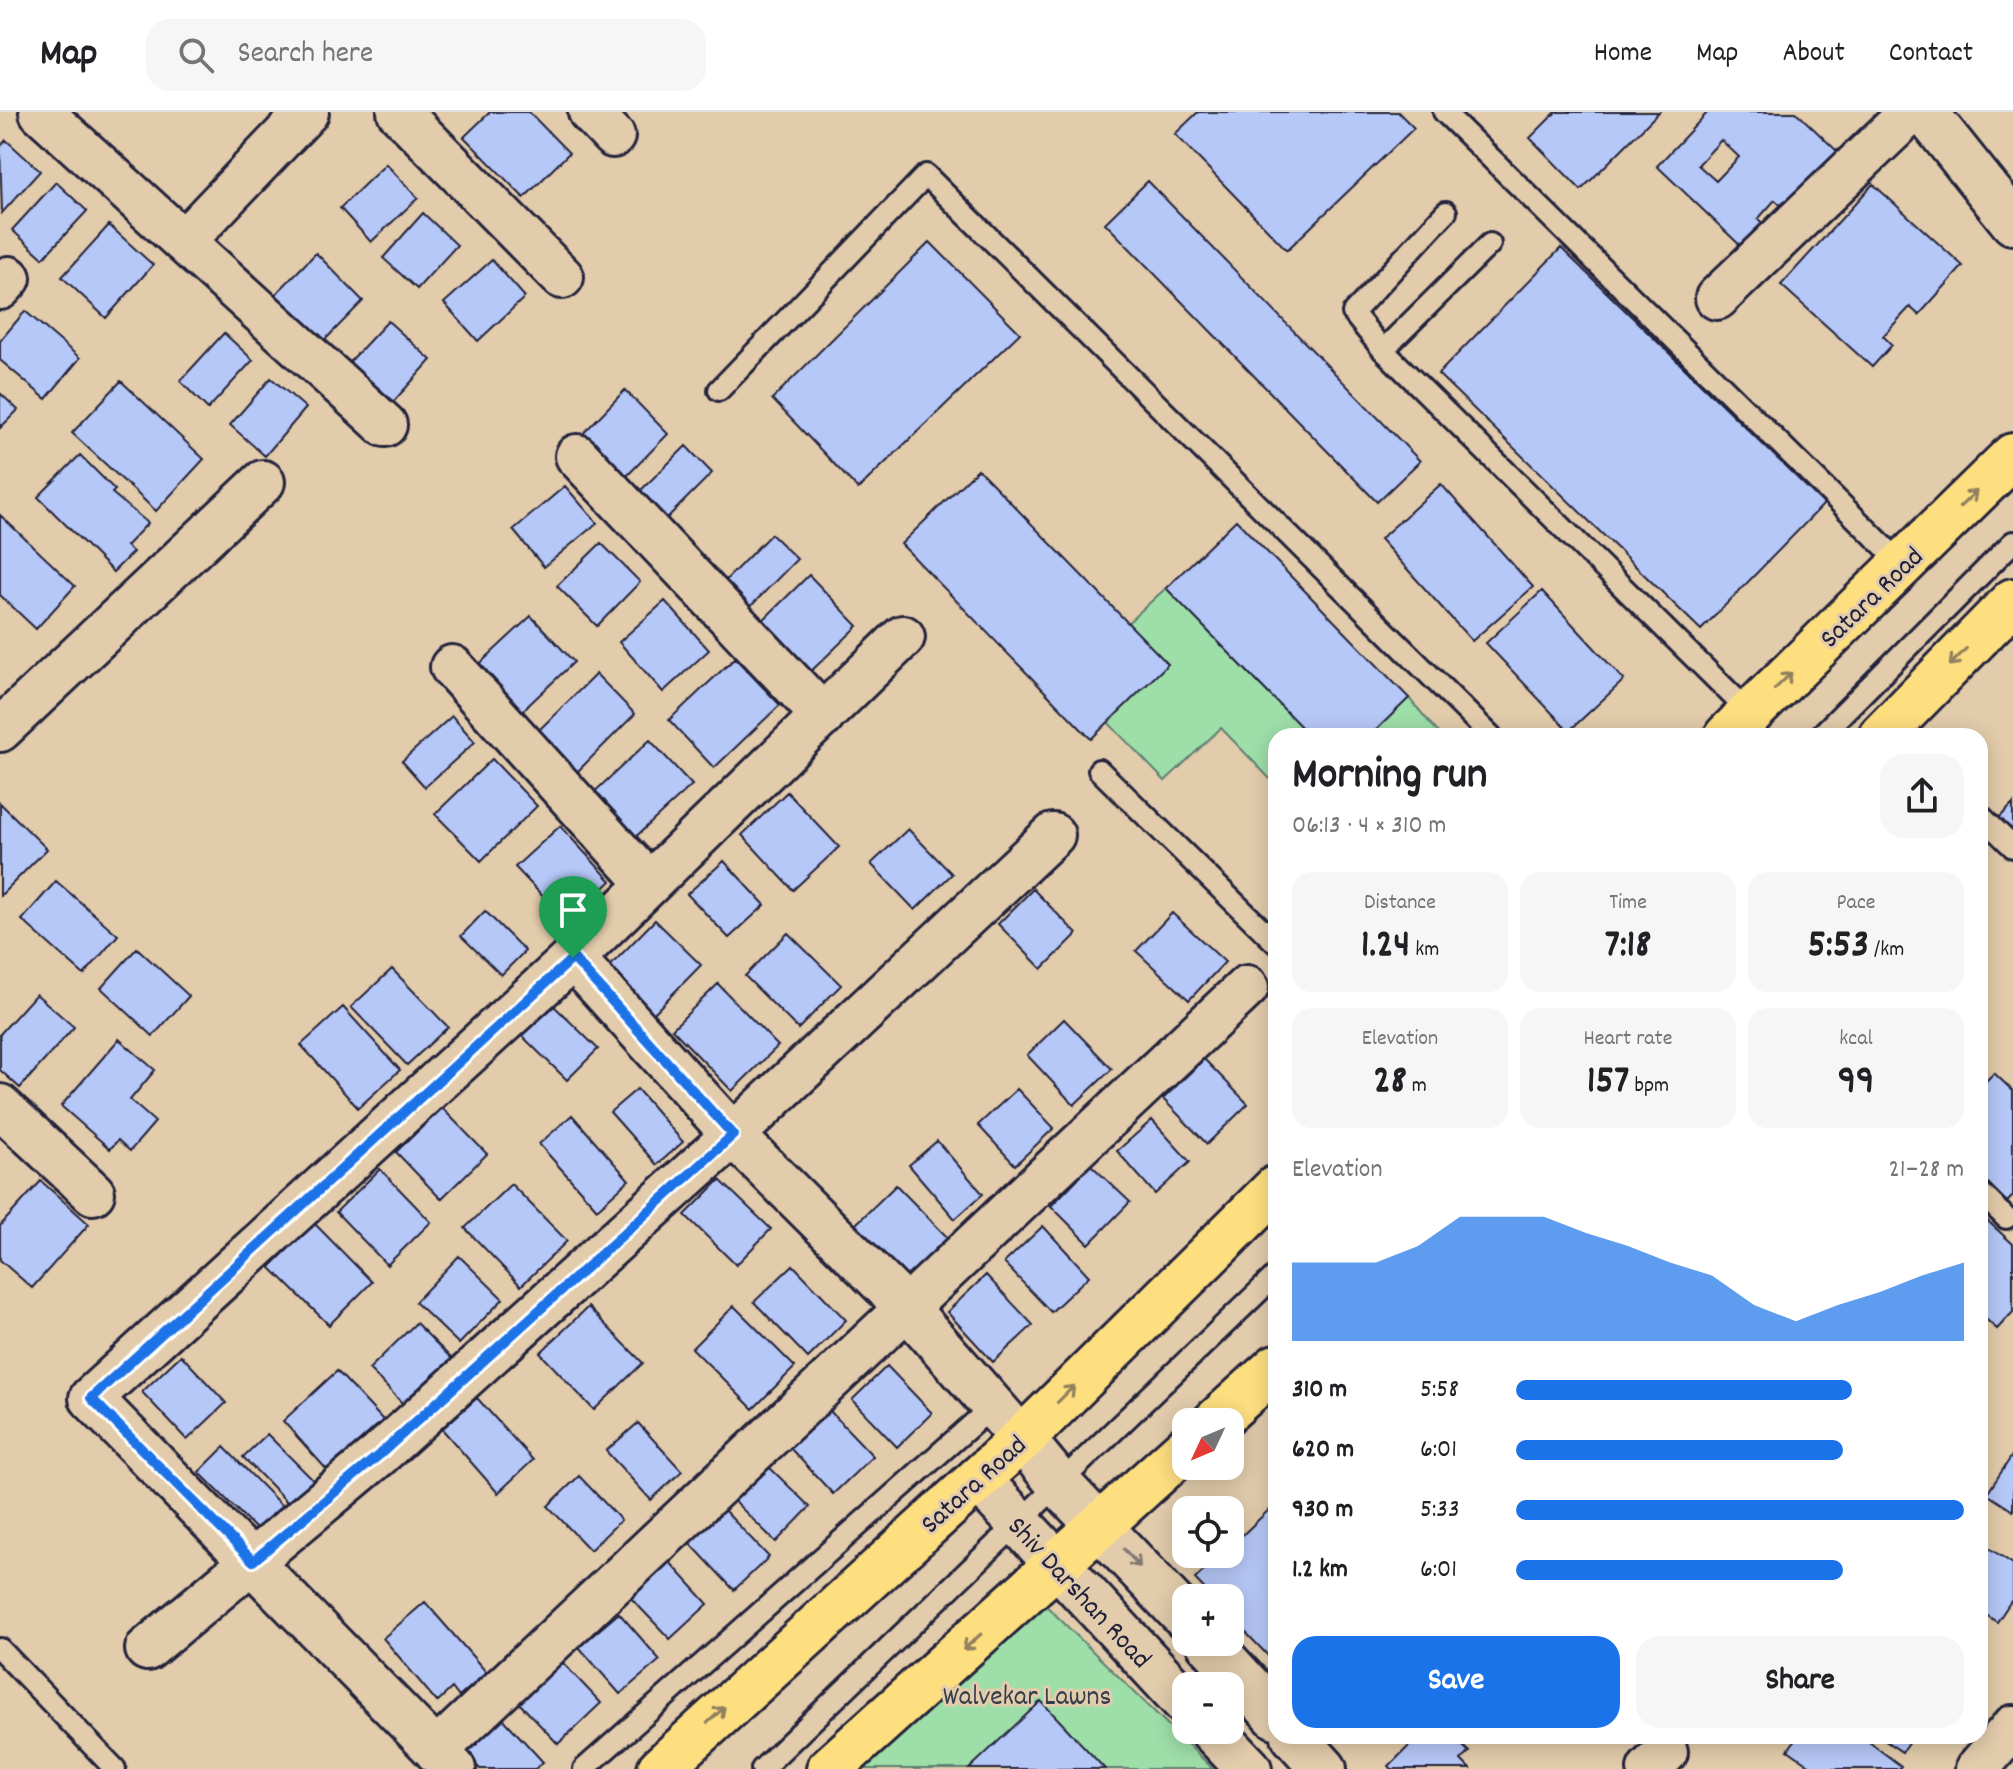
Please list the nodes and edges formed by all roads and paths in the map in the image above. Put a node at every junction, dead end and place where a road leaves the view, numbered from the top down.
1 (41, 112) edge
2 (307, 112) edge
3 (399, 112) edge
4 (1444, 112) edge
5 (1911, 112) edge
6 (1925, 112) edge
7 (1446, 212) dead end
8 (2013, 222) edge
9 (184, 241) junction
10 (1490, 244) dead end
11 (562, 277) dead end
12 (1717, 298) dead end
13 (1383, 350) junction
14 (719, 390) dead end
15 (385, 425) dead end
16 (577, 456) dead end
17 (2013, 456) edge
18 (263, 482) dead end
19 (2013, 542) edge
20 (1902, 564) junction
21 (2009, 612) edge
22 (903, 637) dead end
23 (452, 667) dead end
24 (823, 716) junction
25 (1738, 725) edge
26 (1483, 728) edge
27 (1828, 728) edge
28 (1895, 728) edge
29 (0, 730) edge
30 (1099, 770) dead end
31 (1988, 823) edge
32 (1053, 835) dead end
33 (2013, 847) edge
34 (649, 884) junction
35 (1268, 935) edge
36 (573, 958) junction
37 (1247, 987) dead end
38 (0, 1106) edge
39 (733, 1135) junction
40 (93, 1193) dead end
41 (1268, 1196) edge
42 (1988, 1200) edge
43 (2006, 1218) dead end
44 (1268, 1283) edge
45 (907, 1308) junction
46 (1268, 1374) edge
47 (993, 1406) junction
48 (1231, 1408) edge
49 (1022, 1439) junction
50 (1172, 1461) edge
51 (978, 1479) junction
52 (1060, 1485) junction
53 (1018, 1525) junction
54 (1101, 1525) junction
55 (253, 1561) junction
56 (1056, 1567) junction
57 (1172, 1603) edge
58 (0, 1649) edge
59 (147, 1649) dead end
60 (1221, 1656) edge
61 (1172, 1688) edge
62 (1268, 1707) edge
63 (2013, 1727) edge
64 (1225, 1744) edge
65 (1301, 1744) edge
66 (445, 1760) edge
67 (115, 1769) edge
68 (584, 1769) edge
69 (660, 1769) edge
70 (762, 1769) edge
71 (829, 1769) edge
72 (1249, 1769) edge
73 (1324, 1769) edge
74 (1977, 1769) edge

1 - 9 street
2 - 9 street
3 - 11 street
4 - 20 lane
5 - 12 street
6 - 8 street
7 - 13 lane
9 - 15 street
10 - 13 lane
13 - 25 lane
14 - 26 lane
16 - 24 street
20 -> 17 highway, Satara Road
18 - 29 street
19 - 27 lane
25 -> 20 highway, Satara Road
21 -> 28 highway
22 - 24 street
23 - 34 street
24 - 34 street
30 - 35 lane
31 - 33 lane
32 - 39 street
34 - 36 street
36 - 39 street
36 - 55 street
37 - 45 street
38 - 40 street
39 - 45 street
39 - 55 street
49 -> 41 highway, Satara Road
42 - 43 lane
44 - 52 lane
45 - 47 street
45 - 66 street
46 - 48 highway
47 - 49 street
47 - 68 lane
49 - 51 highway, Satara Road
49 - 52 street, Shiv Darshan Road
50 - 54 highway
51 - 53 street, Shiv Darshan Road
69 -> 51 highway, Satara Road
52 - 53 lane
52 - 54 street, Shiv Darshan Road
53 - 56 street, Shiv Darshan Road
53 - 70 lane
54 - 56 highway
54 -> 57 street, Shiv Darshan Road
55 - 59 street
55 - 66 street
56 - 61 street, Shiv Darshan Road
56 -> 71 highway
58 - 67 lane
60 - 62 street
63 - 74 street
64 - 72 street
65 - 73 street

